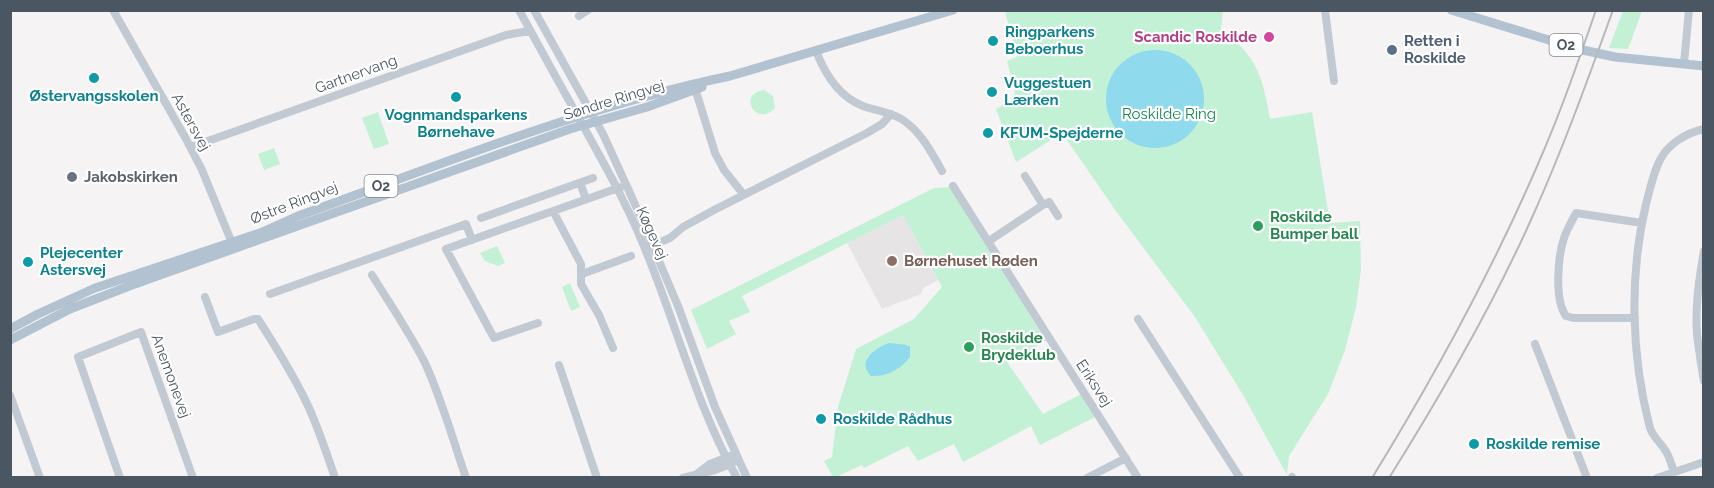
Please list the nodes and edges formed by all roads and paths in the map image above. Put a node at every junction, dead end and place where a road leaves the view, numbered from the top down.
1 (113, 10) edge
2 (519, 10) edge
3 (534, 10) edge
4 (588, 10) edge
5 (953, 10) edge
6 (1325, 10) edge
7 (1451, 10) edge
8 (1689, 10) edge
9 (579, 15) dead end
10 (531, 32) junction
11 (816, 51) junction
12 (1684, 63) junction
13 (1704, 66) edge
14 (1334, 81) dead end
15 (695, 86) junction
16 (591, 112) junction
17 (891, 114) junction
18 (577, 116) junction
19 (596, 122) junction
20 (583, 126) junction
21 (1704, 129) edge
22 (191, 147) junction
23 (506, 152) joint
24 (942, 171) dead end
25 (1025, 176) dead end
26 (593, 178) dead end
27 (580, 183) junction
28 (626, 185) junction
29 (953, 186) dead end
30 (617, 188) junction
31 (744, 195) junction
32 (586, 200) junction
33 (1044, 205) junction
34 (553, 211) junction
35 (1058, 216) dead end
36 (481, 218) dead end
37 (1642, 223) junction
38 (472, 240) junction
39 (989, 241) junction
40 (229, 247) junction
41 (649, 247) junction
42 (1704, 251) edge
43 (631, 256) dead end
44 (582, 274) junction
45 (372, 275) dead end
46 (270, 294) dead end
47 (205, 297) dead end
48 (1635, 318) junction
49 (1138, 319) dead end
50 (538, 323) dead end
51 (10, 329) edge
52 (10, 340) edge
53 (1535, 344) dead end
54 (613, 348) dead end
55 (559, 365) dead end
56 (1704, 381) edge
57 (10, 395) edge
58 (737, 457) junction
59 (1126, 458) junction
60 (728, 461) junction
61 (1704, 462) edge
62 (1674, 472) junction
63 (40, 477) edge
64 (120, 477) edge
65 (193, 477) edge
66 (335, 477) edge
67 (466, 477) edge
68 (597, 477) edge
69 (683, 477) edge
70 (737, 477) edge
71 (747, 477) edge
72 (1087, 477) edge
73 (1138, 477) edge
74 (1240, 477) edge
75 (1587, 477) edge
76 (1657, 477) edge

1 - 22 street, Astersvej
2 - 10 street, Køgevej
3 - 16 street, Køgevej
4 - 9 street
5 - 11 main road, Søndre Ringvej / O2
6 - 14 street
7 - 12 main road, O2
8 - 12 street
10 - 18 street, Køgevej
10 - 22 street, Gartnervang
11 - 15 main road, Søndre Ringvej / O2
11 - 17 street
12 - 13 main road, O2
15 - 16 main road, Søndre Ringvej / O2
15 - 19 main road, Søndre Ringvej / O2
15 - 31 street
16 - 18 main road, Østre Ringvej / O2
16 - 19 street, Køgevej
17 - 24 street
17 - 31 street
18 - 20 street, Køgevej
18 - 40 main road, Østre Ringvej / O2
19 - 20 main road, Søndre Ringvej / O2
19 - 28 street, Køgevej
20 - 23 main road, Søndre Ringvej / O2
20 - 30 street, Køgevej
21 - 37 street
22 - 40 street, Astersvej
23 - 40 main road, Østre Ringvej / O2
25 - 33 street
26 - 27 street
27 - 32 street
27 - 36 street
28 - 30 street
28 - 41 street, Køgevej
29 - 39 street, Eriksvej
30 - 32 street
30 - 41 street, Køgevej
31 - 41 street
32 - 34 street
33 - 35 street
33 - 39 street
34 - 38 street
34 - 44 street
37 - 48 street
37 - 48 street
38 - 46 street
38 - 50 street
39 - 59 street, Eriksvej
40 - 51 main road, Østre Ringvej / O2
40 - 52 main road, Østre Ringvej / O2
41 - 58 street, Køgevej
41 - 60 street, Køgevej
42 - 56 street
43 - 44 street
44 - 54 street
45 - 67 street
47 - 66 street
48 - 62 street
49 - 74 street
53 - 75 street
55 - 68 street
57 - 63 street
58 - 60 street
58 - 71 street, Køgevej
59 - 72 street
59 - 73 street, Eriksvej
60 - 69 street
60 - 70 street, Køgevej
61 - 62 street
62 - 76 street
64 - 65 street, Anemonevej

